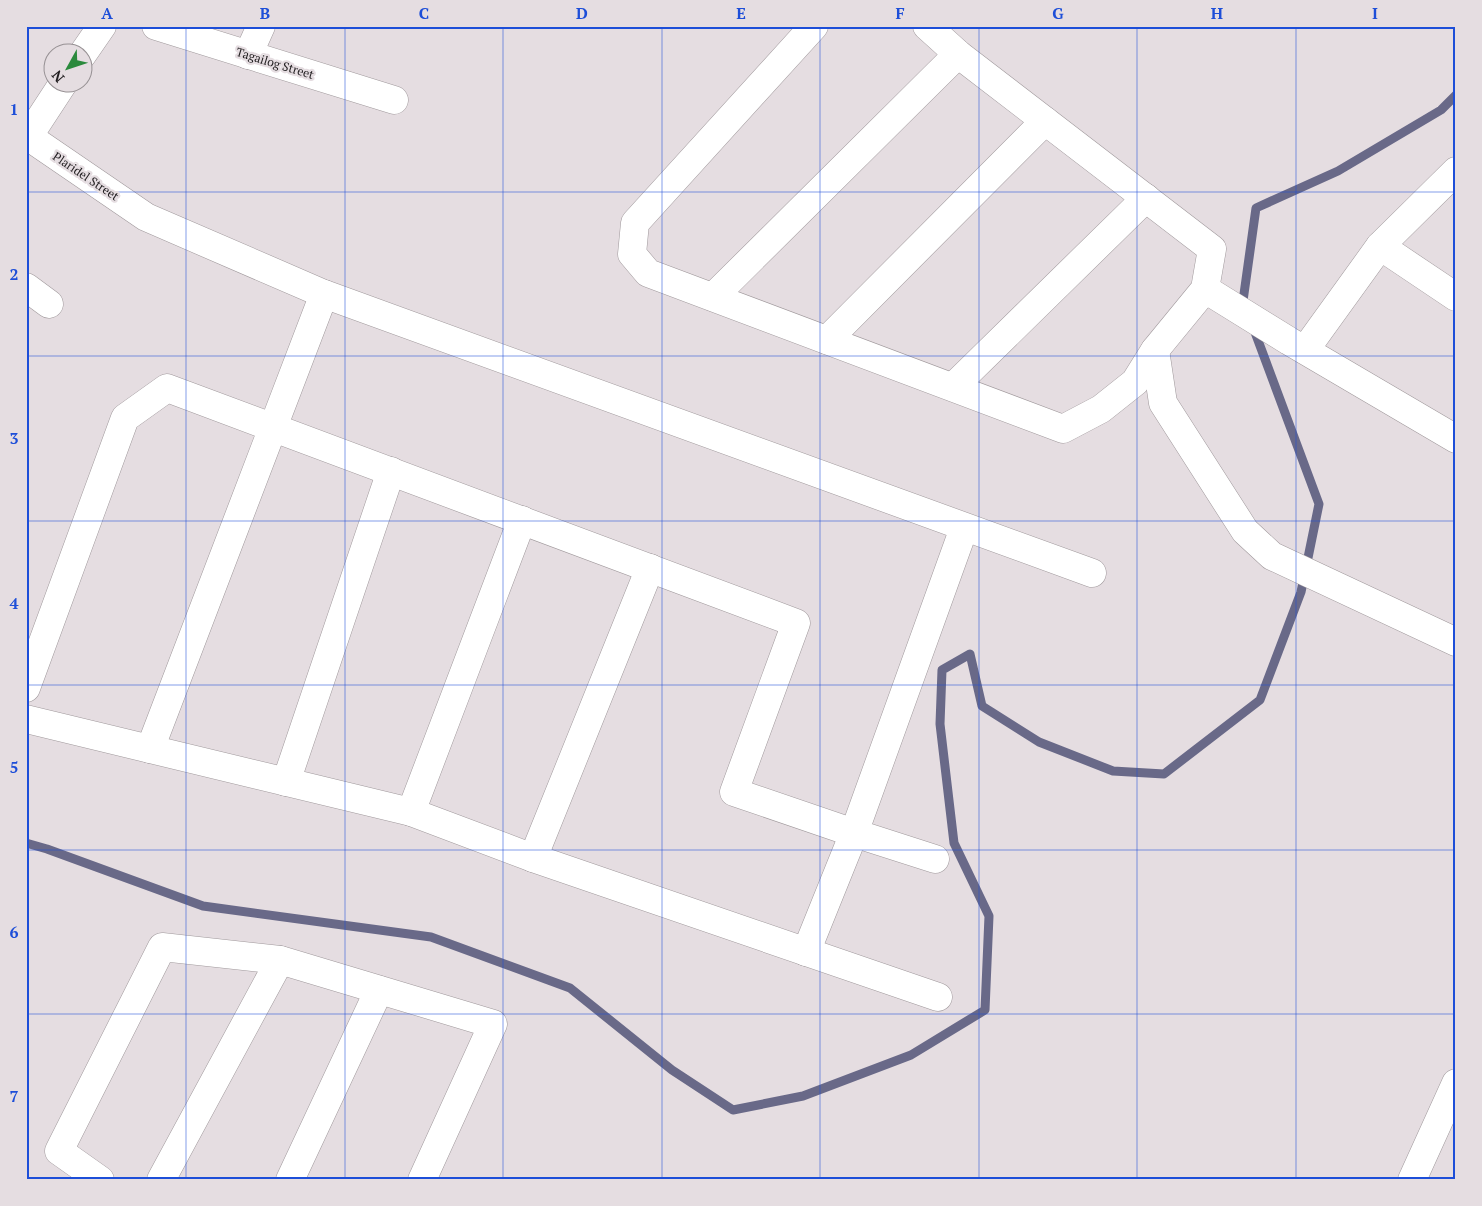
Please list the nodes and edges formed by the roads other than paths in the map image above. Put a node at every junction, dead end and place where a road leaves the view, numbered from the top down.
1 (102, 26) edge
2 (156, 26) edge
3 (261, 26) edge
4 (814, 26) edge
5 (927, 26) edge
6 (91, 42) edge
7 (958, 54) junction
8 (248, 55) junction
9 (57, 92) edge
10 (394, 100) dead end
11 (1045, 121) junction
12 (27, 136) edge
13 (1456, 171) edge
14 (1146, 198) junction
15 (1380, 246) junction
16 (1205, 289) junction
17 (324, 294) junction
18 (713, 297) junction
19 (1456, 297) edge
20 (827, 340) junction
21 (1155, 350) junction
22 (1305, 350) junction
23 (953, 388) junction
24 (274, 427) junction
25 (1456, 438) edge
26 (391, 471) junction
27 (522, 520) junction
28 (964, 528) junction
29 (650, 568) junction
30 (1092, 573) dead end
31 (1456, 642) edge
32 (26, 688) edge
33 (26, 719) edge
34 (150, 749) junction
35 (286, 782) junction
36 (411, 812) junction
37 (854, 834) junction
38 (533, 858) junction
39 (936, 859) dead end
40 (806, 952) junction
41 (280, 960) junction
42 (380, 990) junction
43 (938, 997) dead end
44 (1456, 1083) edge
45 (100, 1180) edge
46 (161, 1180) edge
47 (290, 1180) edge
48 (422, 1180) edge
49 (1412, 1180) edge

1 - 6 street
2 - 8 street, Tagailog Street
3 - 8 street
4 - 18 street
5 - 7 street
7 - 11 street
7 - 18 street
8 - 10 street, Tagailog Street
9 - 12 street
11 - 14 street
11 - 20 street
12 - 17 street, Plaridel Street
13 - 15 street
14 - 16 street
14 - 23 street
15 - 19 street
15 - 22 street
16 - 21 street
16 - 22 street
17 - 24 street
17 - 28 street, Plaridel Street
18 - 20 street
20 - 23 street
21 - 23 street
21 - 31 street
22 - 25 street
24 - 26 street
24 - 32 street
24 - 34 street
26 - 27 street
26 - 35 street
27 - 29 street
27 - 36 street
28 - 30 street, Plaridel Street
28 - 37 street
29 - 37 street
29 - 38 street
33 - 34 street
34 - 35 street
35 - 36 street
36 - 38 street
37 - 39 street
37 - 40 street
38 - 40 street
40 - 43 street
41 - 42 street
41 - 45 street
41 - 46 street
42 - 47 street
42 - 48 street
44 - 49 street

